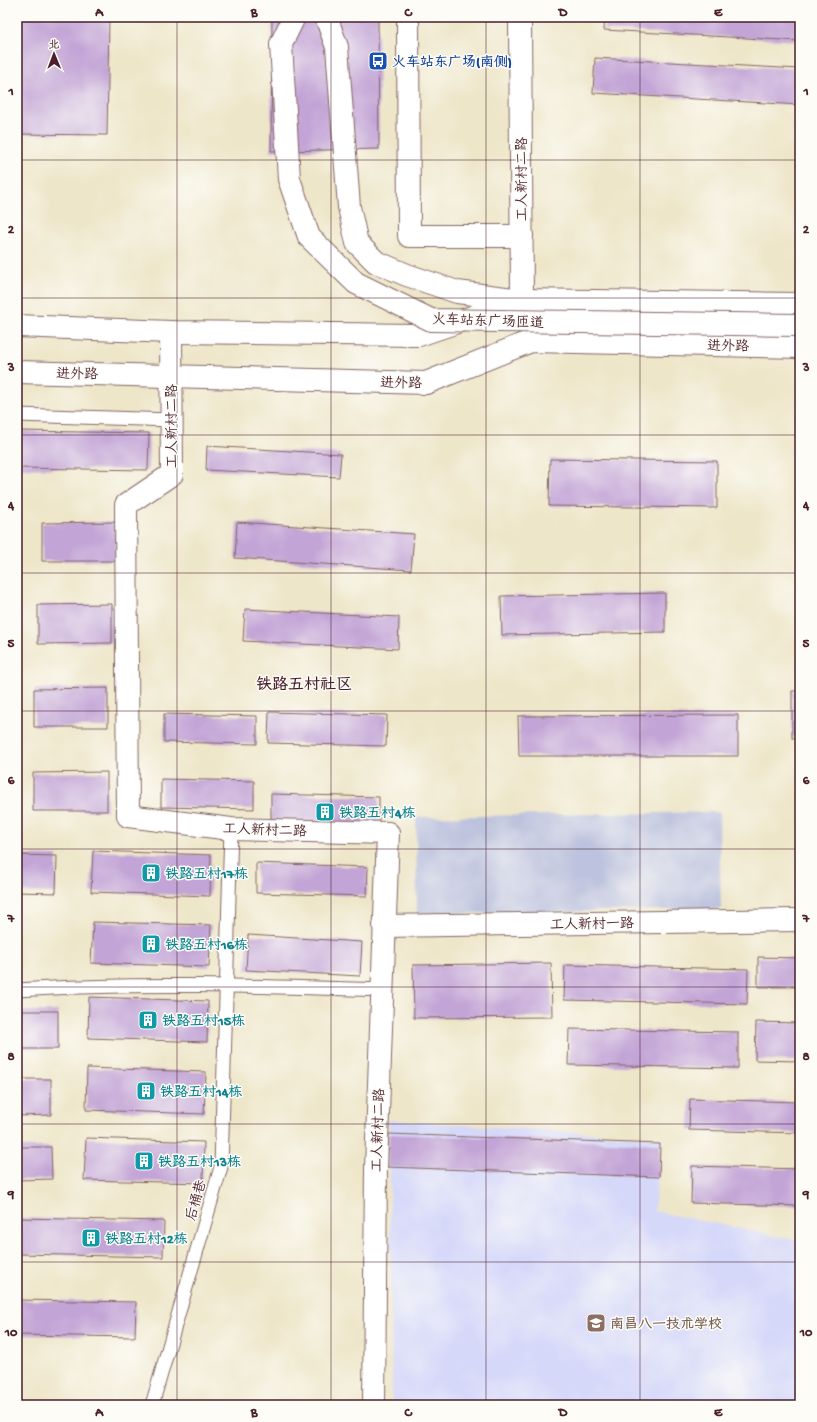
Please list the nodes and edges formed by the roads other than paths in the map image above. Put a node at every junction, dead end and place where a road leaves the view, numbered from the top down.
1 (294, 17) edge
2 (326, 17) edge
3 (408, 17) edge
4 (520, 17) edge
5 (522, 236) junction
6 (522, 300) junction
7 (800, 304) edge
8 (800, 325) edge
9 (17, 326) edge
10 (171, 332) junction
11 (531, 341) junction
12 (800, 347) edge
13 (17, 372) edge
14 (171, 376) junction
15 (17, 415) edge
16 (172, 420) junction
17 (231, 829) junction
18 (800, 920) edge
19 (384, 926) junction
20 (226, 985) junction
21 (17, 990) edge
22 (381, 990) junction
23 (152, 1405) edge
24 (374, 1405) edge

1 - 8 main road, 火车站东广场匝道, bridge
2 - 6 main road, 火车站东广场匝道
3 - 5 main road
4 - 5 main road, 工人新村二路
5 - 6 main road, 工人新村二路
6 - 7 main road
6 - 10 main road
6 - 11 main road, 工人新村二路
9 - 10 main road
10 - 14 main road, 工人新村二路
11 - 12 main road, 进外路
11 - 14 main road, 进外路
13 - 14 main road, 进外路
14 - 16 main road, 工人新村二路
15 - 16 lane
16 - 17 main road, 工人新村二路
17 - 19 main road, 工人新村二路
17 - 20 lane, 后桶巷
18 - 19 main road, 工人新村一路
19 - 22 main road, 工人新村二路
20 - 21 lane
20 - 22 lane
20 - 23 lane, 后桶巷
22 - 24 main road, 工人新村二路

